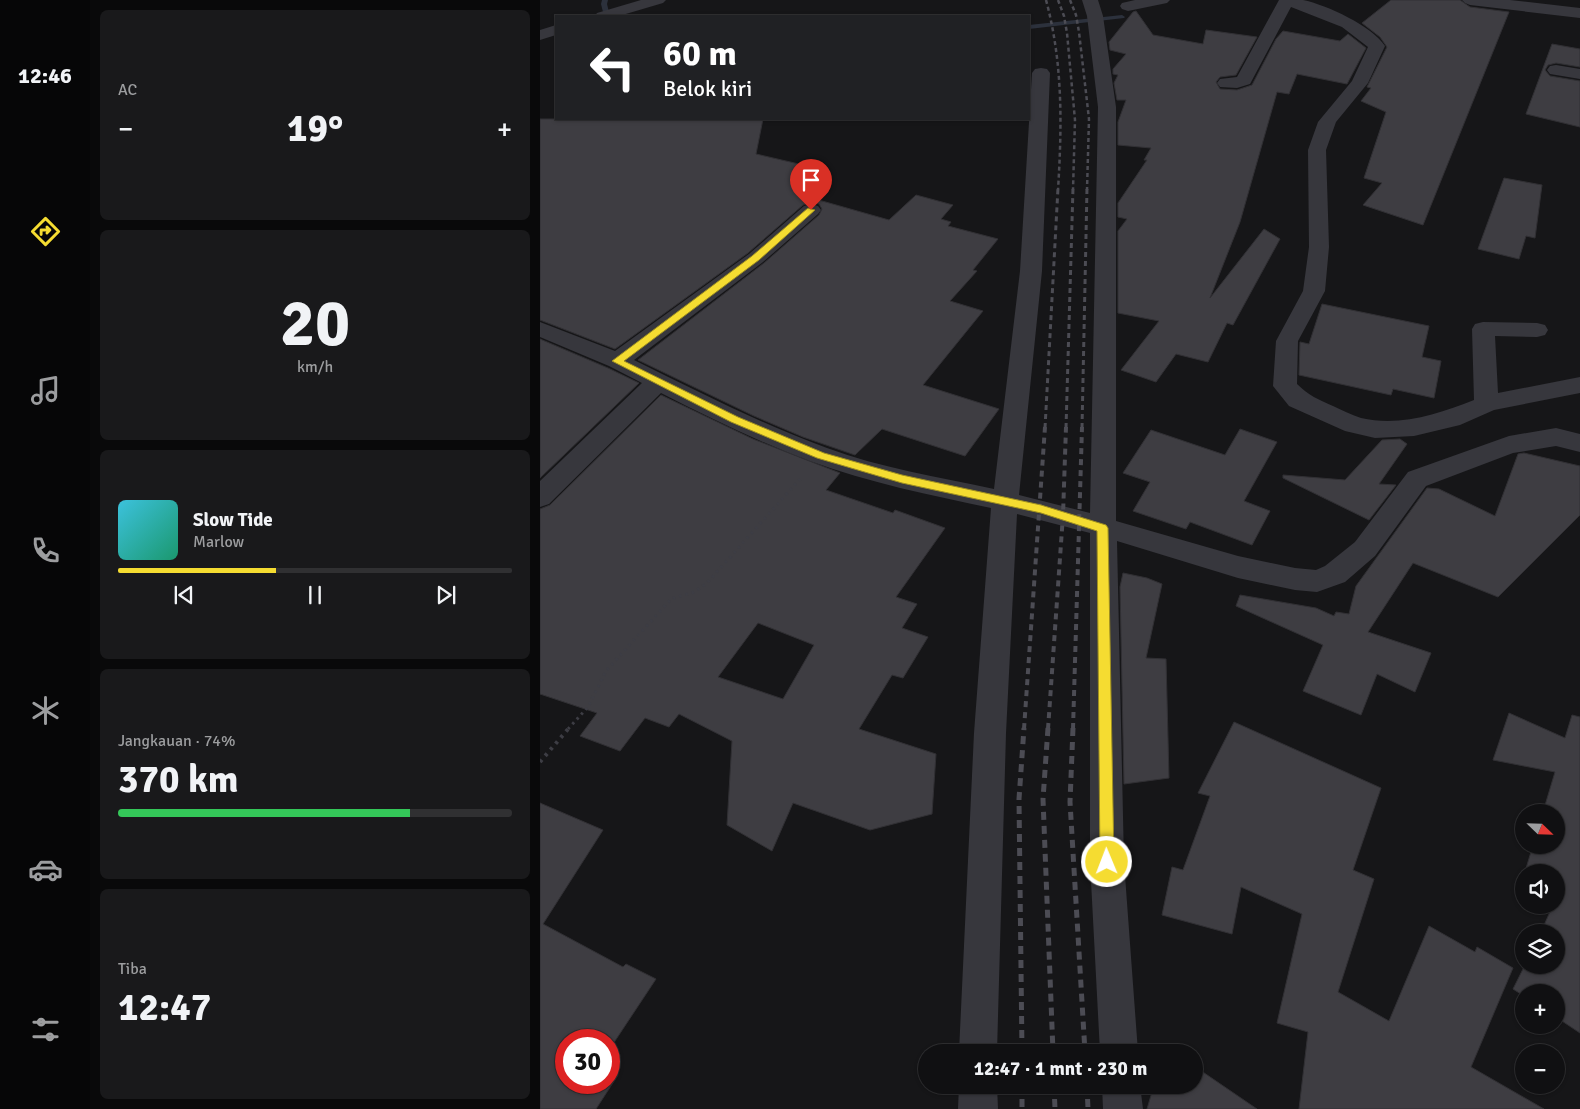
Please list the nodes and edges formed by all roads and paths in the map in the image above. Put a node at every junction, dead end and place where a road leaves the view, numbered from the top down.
1 (658, 0) edge
2 (1162, 0) edge
3 (1470, 0) edge
4 (1285, 4) edge
5 (1128, 6) dead end
6 (1580, 13) edge
7 (610, 14) edge
8 (1094, 14) edge
9 (555, 30) edge
10 (540, 35) edge
11 (1556, 70) dead end
12 (1041, 73) dead end
13 (1580, 74) edge
14 (1226, 83) dead end
15 (811, 210) dead end
16 (540, 329) edge
17 (1537, 330) dead end
18 (617, 361) junction
19 (659, 381) junction
20 (1580, 385) edge
21 (1486, 404) junction
22 (1455, 423) junction
23 (1580, 443) edge
24 (1481, 450) junction
25 (820, 456) junction
26 (540, 497) edge
27 (1004, 502) junction
28 (1102, 528) junction
29 (540, 762) edge
30 (978, 1044) edge
31 (1118, 1044) edge
32 (978, 1094) edge
33 (1122, 1094) edge
34 (978, 1109) edge
35 (1123, 1109) edge

1 - 7 street
2 - 5 street
3 - 6 street
4 - 14 street
4 - 22 street
8 - 28 street
9 - 10 street
11 - 13 street
12 - 27 street
15 - 18 street
16 - 18 street
17 - 21 street
18 - 19 street
19 - 25 street
19 - 26 street
20 - 21 street
21 - 22 street
22 - 24 street
23 - 24 street
24 - 28 street
25 - 27 street
25 - 29 path
27 - 28 street
27 - 30 street
28 - 31 street
32 - 34 street
33 - 35 street

